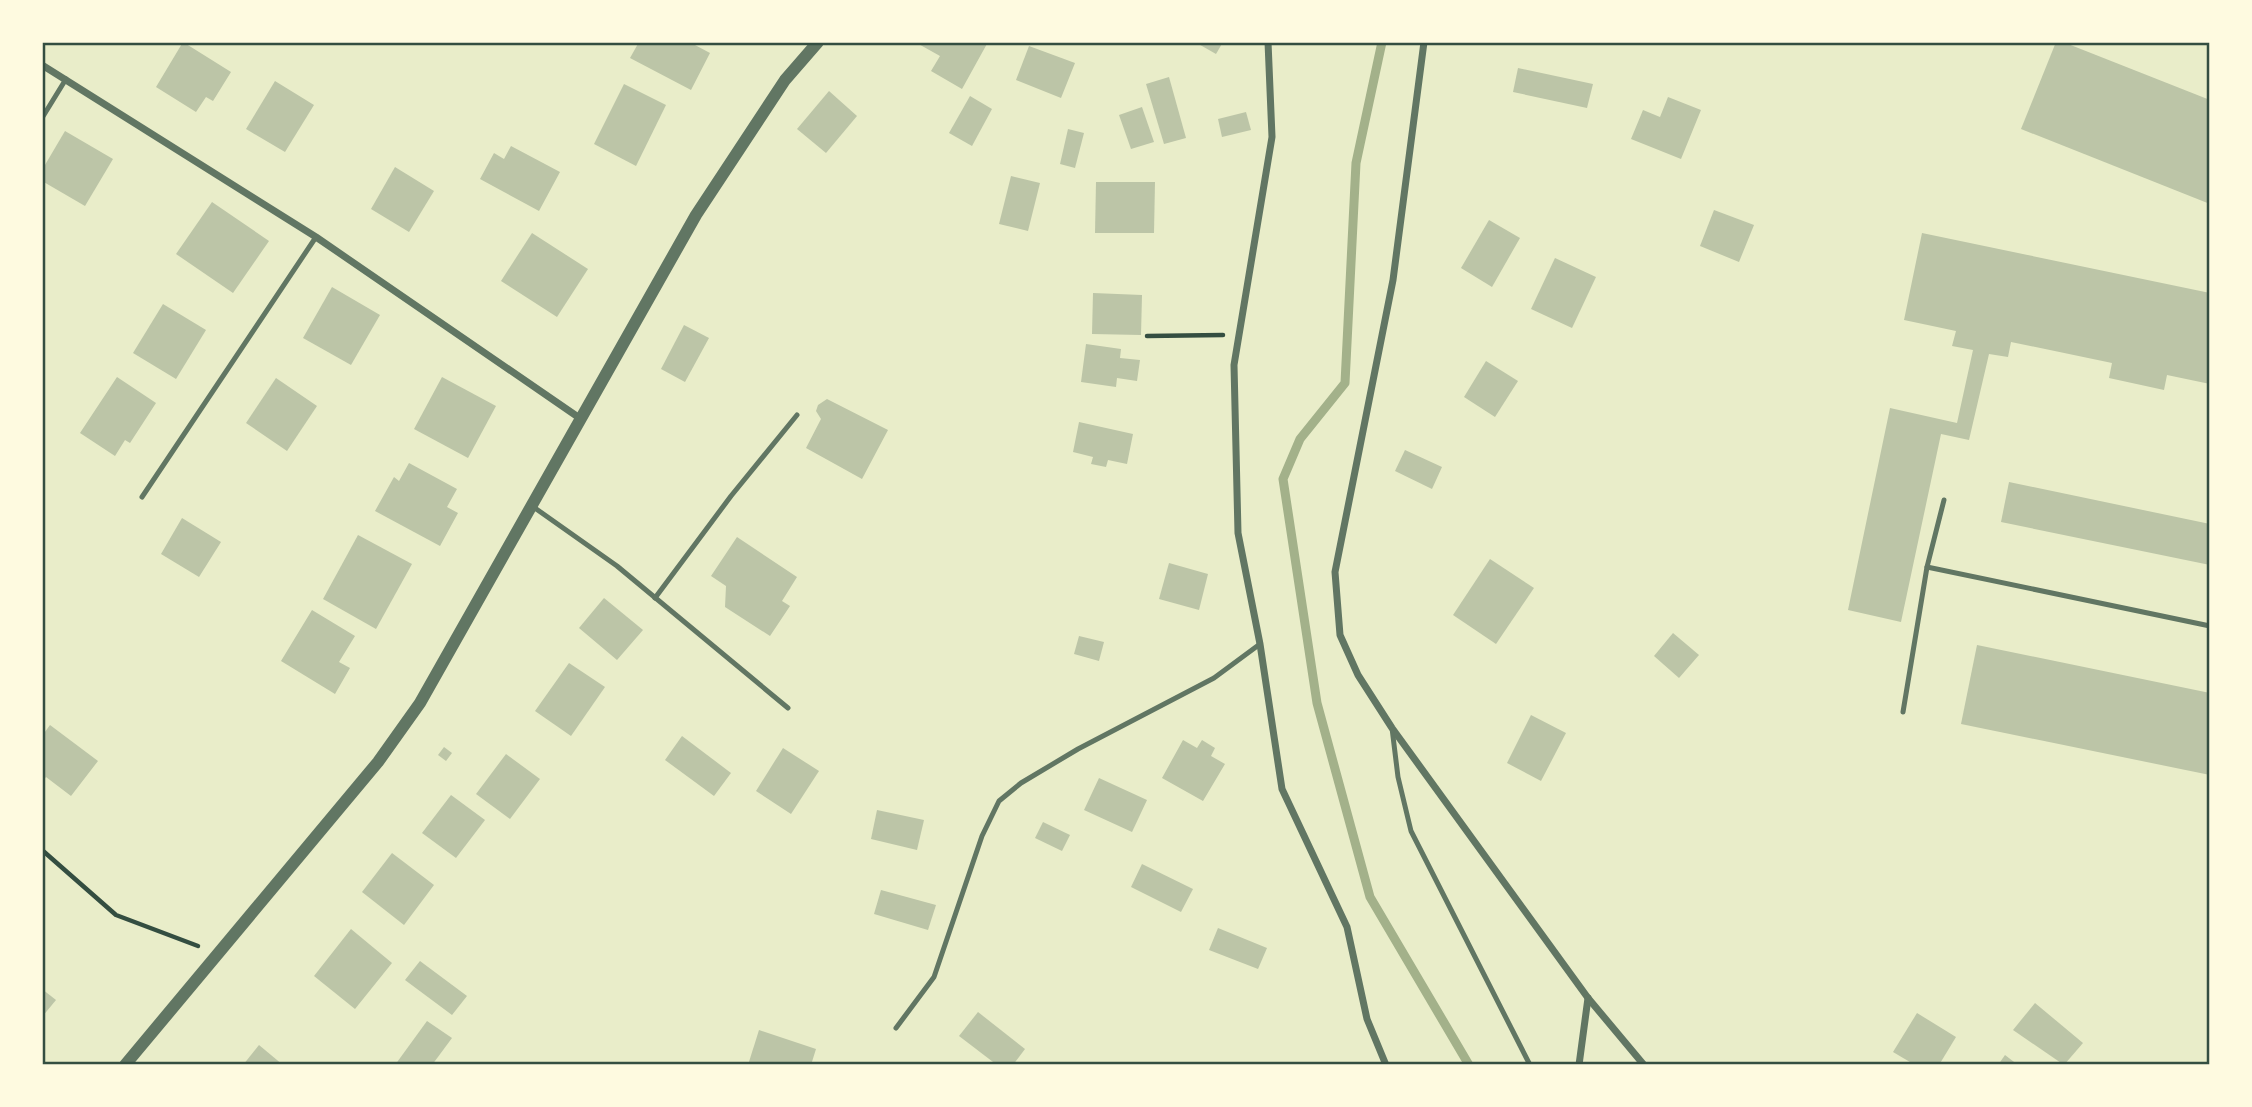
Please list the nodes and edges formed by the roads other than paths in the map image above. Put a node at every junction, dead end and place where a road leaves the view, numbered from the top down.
1 (818, 42) edge
2 (1268, 42) edge
3 (1424, 42) edge
4 (42, 65) edge
5 (66, 79) junction
6 (42, 118) edge
7 (316, 237) junction
8 (797, 415) dead end
9 (581, 419) junction
10 (142, 497) dead end
11 (1944, 499) dead end
12 (530, 505) junction
13 (1927, 567) junction
14 (655, 598) junction
15 (2210, 626) edge
16 (1260, 644) junction
17 (788, 708) dead end
18 (1903, 712) dead end
19 (1392, 728) junction
20 (1588, 998) junction
21 (896, 1028) dead end
22 (125, 1065) edge
23 (1386, 1065) edge
24 (1530, 1065) edge
25 (1579, 1065) edge
26 (1644, 1065) edge

1 - 9 street
2 - 16 street
3 - 19 street
4 - 5 street
5 - 6 lane
5 - 7 street
7 - 9 street
7 - 10 lane
8 - 14 lane
9 - 12 street
11 - 13 lane
12 - 14 lane
12 - 22 street
13 - 15 lane
13 - 18 lane
14 - 17 lane
16 - 21 lane
16 - 23 street
19 - 20 street
19 - 24 lane
20 - 25 street
20 - 26 street

